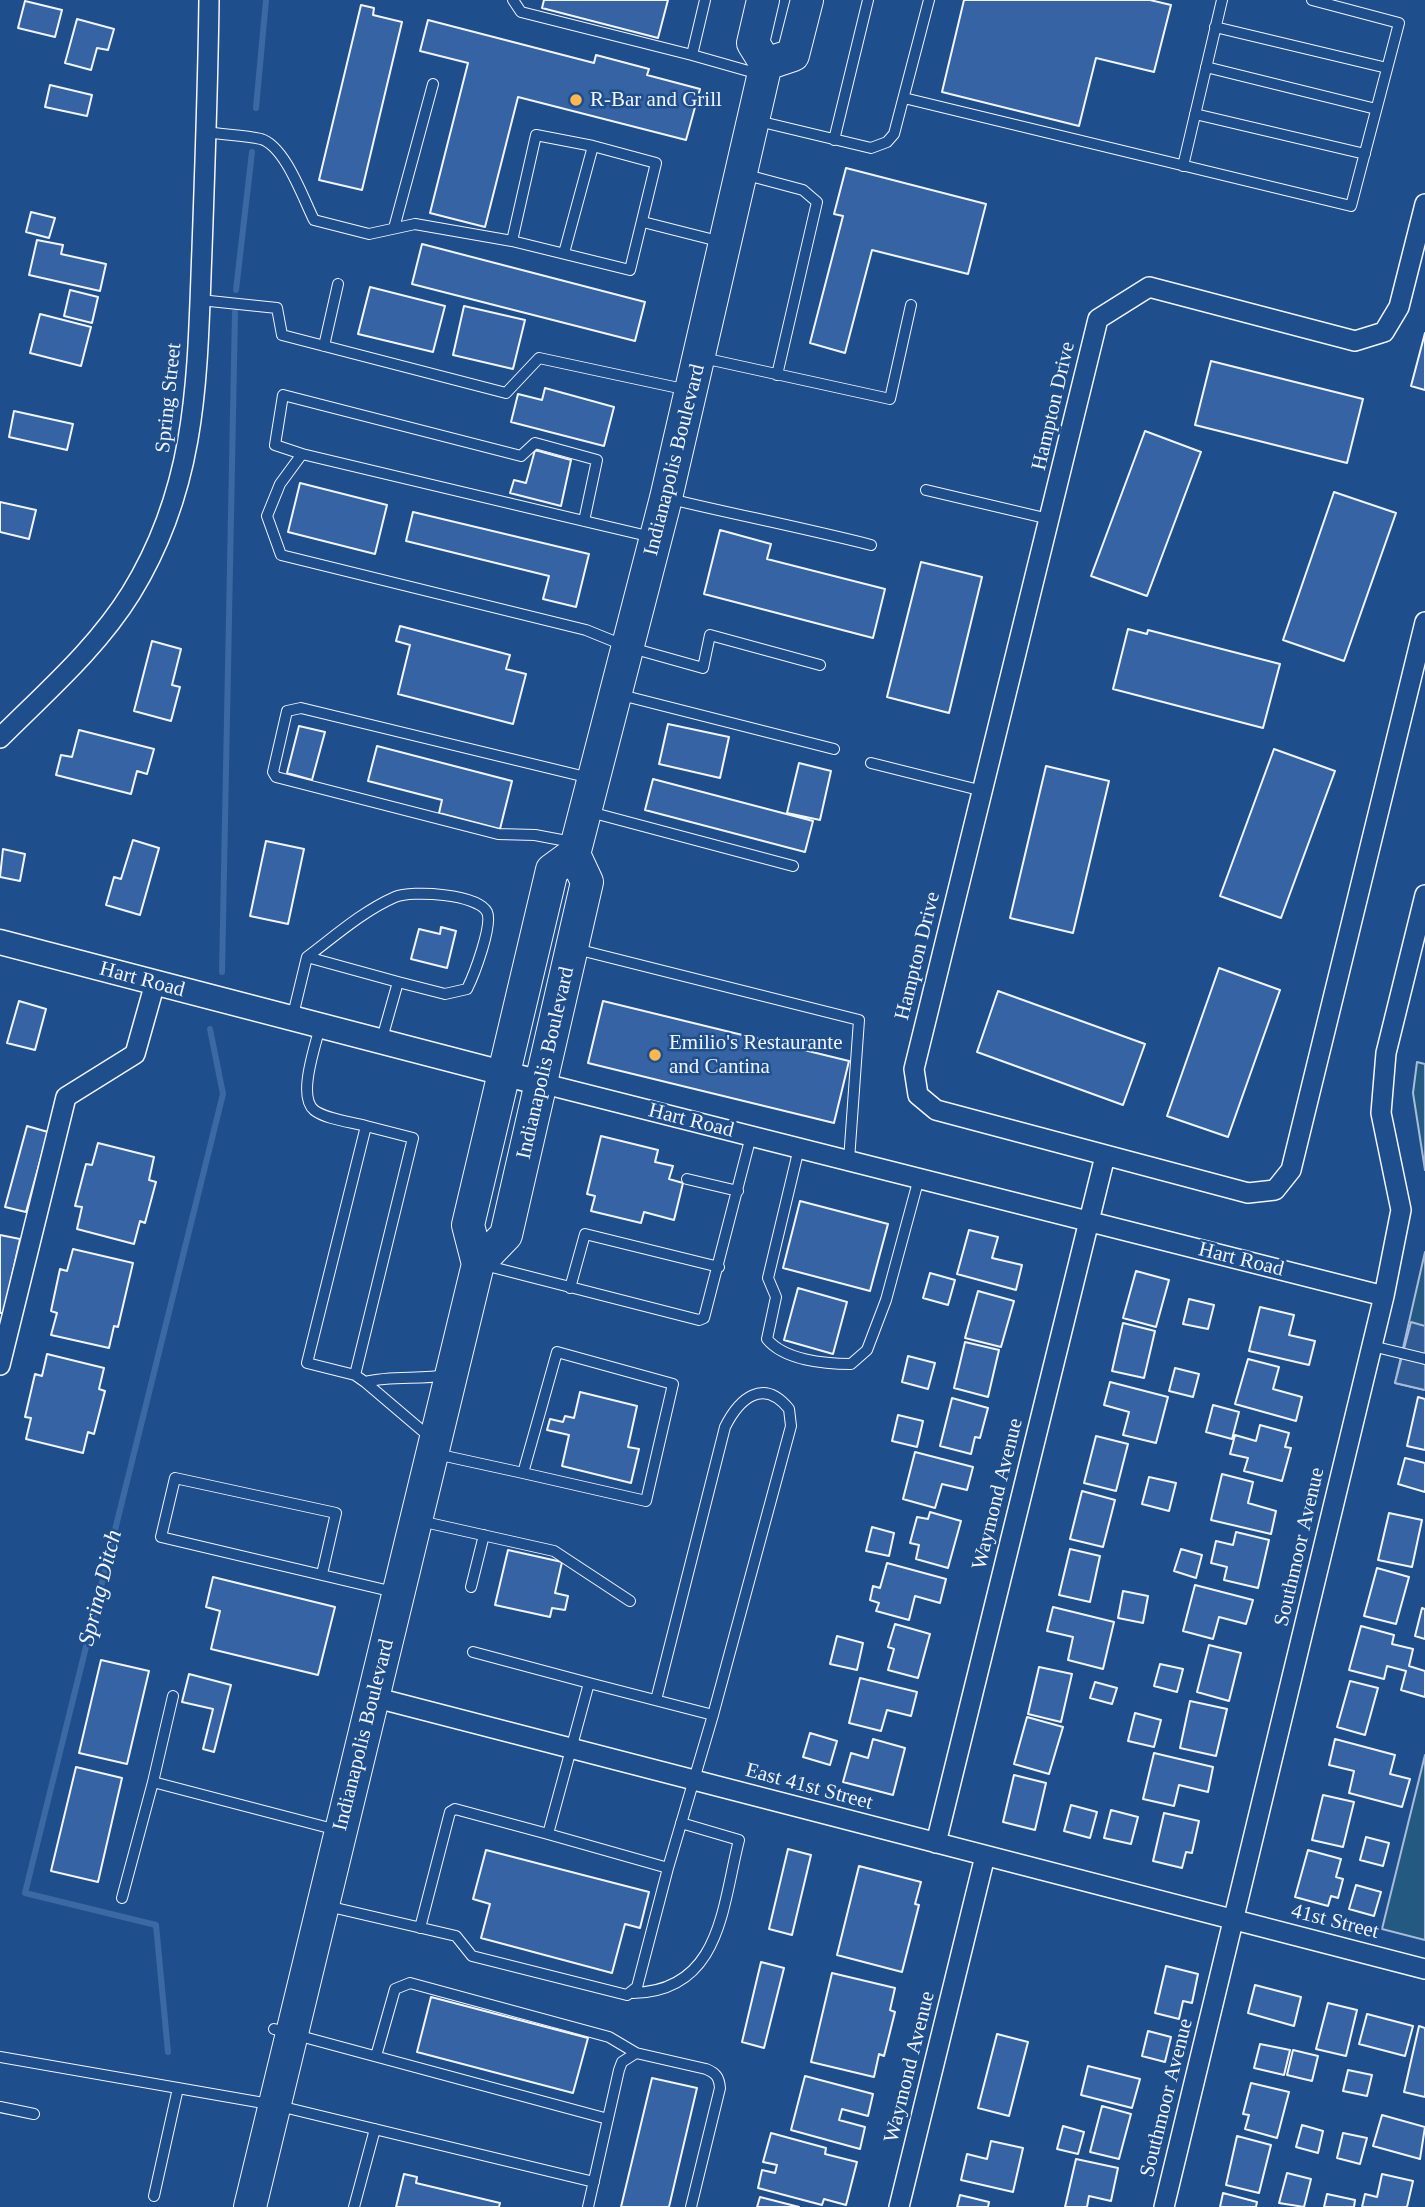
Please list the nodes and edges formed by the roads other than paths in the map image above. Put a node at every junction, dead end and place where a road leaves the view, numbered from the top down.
1 (209, 0) edge
2 (513, 0) edge
3 (705, 0) edge
4 (763, 0) edge
5 (807, 0) edge
6 (868, 0) edge
7 (929, 0) edge
8 (1222, 0) edge
9 (1312, 0) edge
10 (1215, 27) junction
11 (692, 55) junction
12 (1206, 67) junction
13 (1387, 68) junction
14 (765, 69) junction
15 (433, 84) dead end
16 (904, 98) junction
17 (1376, 109) junction
18 (1195, 114) junction
19 (754, 120) junction
20 (206, 132) junction
21 (834, 139) junction
22 (593, 146) junction
23 (1364, 153) junction
24 (1183, 166) junction
25 (742, 174) junction
26 (1425, 204) edge
27 (643, 222) junction
28 (394, 228) junction
29 (512, 241) junction
30 (726, 243) junction
31 (565, 253) junction
32 (338, 284) dead end
33 (200, 300) junction
34 (911, 305) dead end
35 (324, 346) junction
36 (700, 357) junction
37 (778, 375) junction
38 (691, 391) junction
39 (302, 454) junction
40 (926, 489) dead end
41 (666, 498) junction
42 (1050, 519) junction
43 (584, 521) junction
44 (656, 538) junction
45 (871, 545) dead end
46 (1425, 622) edge
47 (628, 647) junction
48 (820, 665) dead end
49 (617, 694) junction
50 (0, 738) edge
51 (834, 749) dead end
52 (871, 763) dead end
53 (594, 779) junction
54 (983, 790) junction
55 (586, 811) junction
56 (576, 849) junction
57 (793, 866) dead end
58 (1425, 895) edge
59 (0, 942) edge
60 (572, 948) junction
61 (307, 957) junction
62 (398, 982) junction
63 (155, 984) junction
64 (292, 1019) junction
65 (320, 1026) junction
66 (381, 1042) junction
67 (504, 1074) junction
68 (541, 1083) junction
69 (366, 1126) junction
70 (751, 1136) junction
71 (799, 1148) junction
72 (1105, 1156) junction
73 (849, 1160) junction
74 (919, 1178) junction
75 (687, 1179) dead end
76 (738, 1191) junction
77 (1089, 1220) junction
78 (478, 1264) junction
79 (719, 1267) junction
80 (569, 1288) junction
81 (1384, 1296) junction
82 (1372, 1346) junction
83 (1425, 1359) edge
84 (0, 1366) edge
85 (355, 1375) junction
86 (451, 1375) junction
87 (365, 1382) junction
88 (434, 1448) junction
89 (523, 1473) junction
90 (416, 1520) junction
91 (484, 1535) junction
92 (322, 1574) junction
93 (471, 1587) dead end
94 (398, 1593) junction
95 (631, 1601) dead end
96 (473, 1652) dead end
97 (589, 1683) junction
98 (173, 1696) dead end
99 (373, 1697) junction
100 (656, 1700) junction
101 (713, 1715) junction
102 (572, 1748) junction
103 (693, 1780) junction
104 (153, 1782) junction
105 (681, 1823) junction
106 (341, 1831) junction
107 (548, 1834) junction
108 (936, 1843) junction
109 (985, 1856) junction
110 (668, 1868) junction
111 (122, 1898) dead end
112 (323, 1905) junction
113 (1234, 1920) junction
114 (420, 1928) junction
115 (1425, 1969) edge
116 (633, 1993) junction
117 (283, 2031) junction
118 (636, 2053) junction
119 (376, 2056) junction
120 (0, 2057) edge
121 (178, 2088) junction
122 (275, 2105) junction
123 (0, 2107) edge
124 (34, 2114) dead end
125 (608, 2119) junction
126 (375, 2129) junction
127 (594, 2182) junction
128 (154, 2196) dead end
129 (250, 2207) edge
130 (354, 2207) edge
131 (588, 2207) edge
132 (691, 2207) edge
133 (900, 2207) edge
134 (1164, 2207) edge

1 - 20 street, Spring Street
2 - 11 lane
3 - 11 lane
4 - 14 highway
5 - 14 highway
6 - 21 lane
7 - 16 lane
8 - 10 lane
9 - 13 lane
10 - 12 lane
10 - 13 lane
11 - 14 lane
12 - 17 lane
12 - 18 lane
13 - 17 lane
14 - 19 highway, Indianapolis Boulevard
15 - 28 lane
16 - 21 lane
16 - 24 lane
17 - 23 lane
18 - 23 lane
18 - 24 lane
19 - 21 lane
19 - 25 highway, Indianapolis Boulevard
20 - 28 lane
20 - 33 street, Spring Street
22 - 27 lane
22 - 29 lane
22 - 31 lane
23 - 24 lane
25 - 30 highway, Indianapolis Boulevard
25 - 37 lane
26 - 42 street, Hampton Drive
27 - 30 lane
27 - 31 lane
28 - 29 lane
29 - 31 lane
30 - 36 highway, Indianapolis Boulevard
32 - 35 lane
33 - 35 lane
33 - 50 street, Spring Street
34 - 37 lane
35 - 38 lane
36 - 37 lane
36 - 38 highway, Indianapolis Boulevard
38 - 41 highway, Indianapolis Boulevard
39 - 43 lane
39 - 43 lane
39 - 47 lane
40 - 42 lane
41 - 44 highway, Indianapolis Boulevard
41 - 45 lane
42 - 54 street, Hampton Drive
43 - 44 lane
44 - 47 highway, Indianapolis Boulevard
46 - 72 street, Hampton Drive
47 - 48 lane
47 - 49 highway, Indianapolis Boulevard
49 - 51 lane
49 - 53 highway, Indianapolis Boulevard
52 - 54 lane
53 - 55 highway, Indianapolis Boulevard
53 - 56 lane
54 - 72 street, Hampton Drive
55 - 56 highway, Indianapolis Boulevard
55 - 57 lane
56 - 60 highway, Indianapolis Boulevard
56 - 67 highway, Indianapolis Boulevard
58 - 81 street, Southmoor Avenue
59 - 63 street, Hart Road
60 - 68 highway, Indianapolis Boulevard
60 - 73 lane
61 - 62 lane
61 - 62 lane
61 - 64 lane
62 - 66 lane
63 - 64 street, Hart Road
63 - 84 street
64 - 65 street, Hart Road
65 - 66 street, Hart Road
65 - 69 lane
66 - 67 street, Hart Road
67 - 68 street, Hart Road
67 - 78 highway, Indianapolis Boulevard
68 - 70 street, Hart Road
68 - 78 highway, Indianapolis Boulevard
69 - 85 lane
69 - 85 lane
70 - 71 street, Hart Road
70 - 76 lane
71 - 73 street, Hart Road
71 - 74 lane
72 - 77 street, Waymond Avenue
73 - 74 street, Hart Road
74 - 77 street, Hart Road
75 - 76 lane
76 - 79 lane
77 - 81 street, Hart Road
77 - 108 street, Waymond Avenue
78 - 80 lane
78 - 86 highway, Indianapolis Boulevard
79 - 80 lane
79 - 80 lane
81 - 82 street, Southmoor Avenue
82 - 83 lane
82 - 113 street, Southmoor Avenue
85 - 87 lane
86 - 87 lane
86 - 88 highway, Indianapolis Boulevard
87 - 88 lane
88 - 89 lane
88 - 90 highway, Indianapolis Boulevard
89 - 89 lane
90 - 91 lane
90 - 94 highway, Indianapolis Boulevard
91 - 93 lane
91 - 95 lane
92 - 92 lane
92 - 94 lane
94 - 99 highway, Indianapolis Boulevard
96 - 97 lane
97 - 100 lane
97 - 102 lane
98 - 104 lane
99 - 102 street, East 41st Street
99 - 106 highway, Indianapolis Boulevard
100 - 101 lane
100 - 101 lane
101 - 103 lane
102 - 103 street, East 41st Street
102 - 107 lane
103 - 105 lane
103 - 108 street, East 41st Street
104 - 106 lane
104 - 111 lane
105 - 110 lane
105 - 116 lane
106 - 112 highway, Indianapolis Boulevard
107 - 110 lane
107 - 114 lane
108 - 109 street, East 41st Street
109 - 113 street, East 41st Street
109 - 133 street, Waymond Avenue
110 - 116 lane
112 - 114 lane
112 - 117 highway, Indianapolis Boulevard
113 - 115 street, 41st Street
113 - 134 street, Southmoor Avenue
114 - 116 lane
117 - 119 lane
117 - 122 highway, Indianapolis Boulevard
118 - 119 lane
118 - 125 lane
118 - 132 lane
119 - 125 lane
120 - 121 lane
121 - 122 lane
121 - 128 lane
122 - 126 lane
122 - 129 highway, Indianapolis Boulevard
123 - 124 lane
125 - 127 lane
126 - 127 lane
126 - 130 lane
127 - 131 lane

